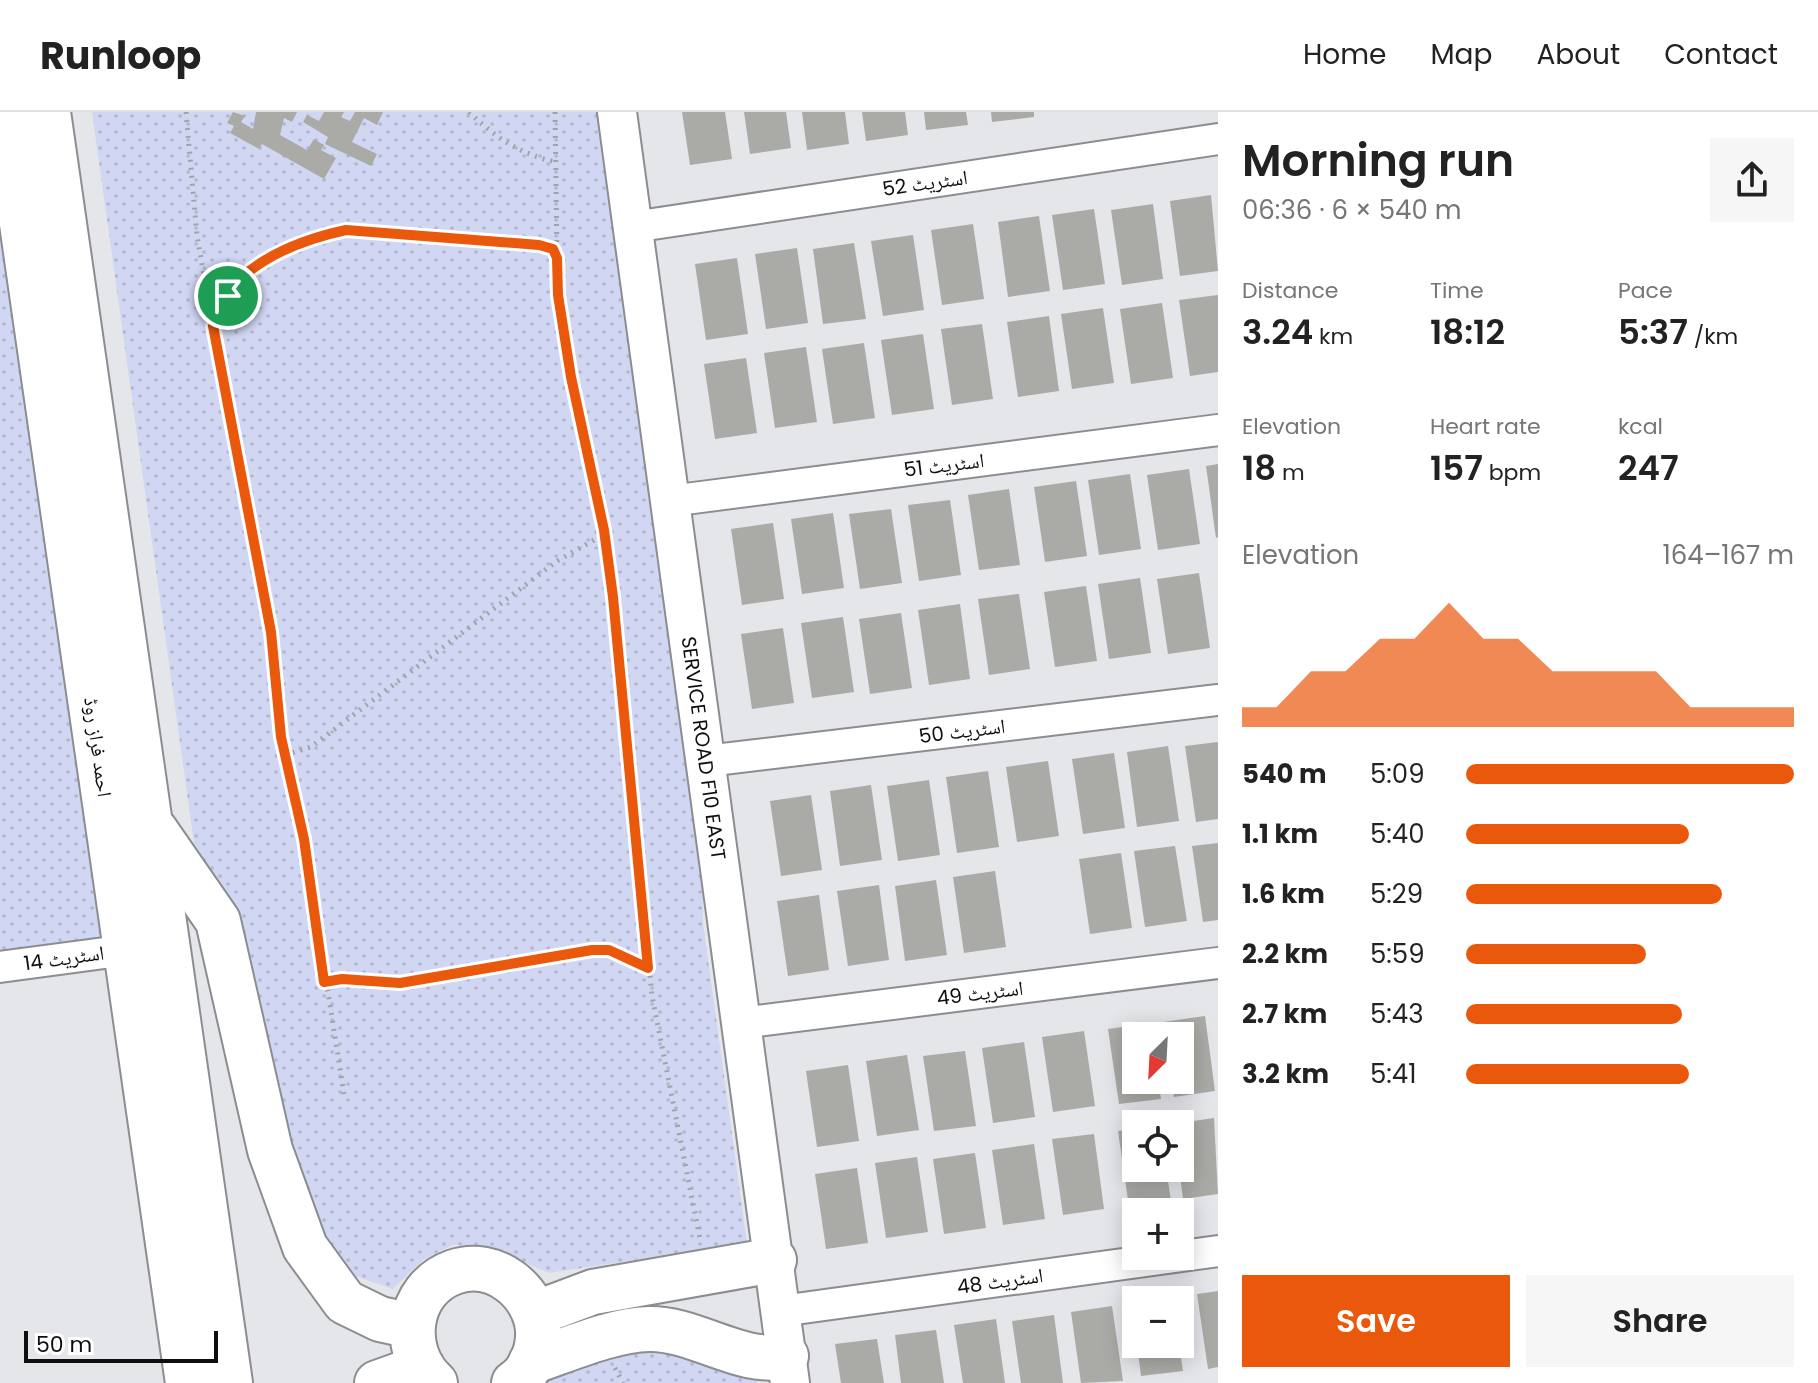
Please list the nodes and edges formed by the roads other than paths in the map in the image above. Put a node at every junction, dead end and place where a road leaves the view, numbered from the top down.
1 (6, 112) edge
2 (48, 112) edge
3 (617, 112) edge
4 (1218, 139) edge
5 (633, 227) junction
6 (1218, 430) edge
7 (670, 501) junction
8 (1218, 700) edge
9 (706, 761) junction
10 (150, 822) junction
11 (127, 950) junction
12 (1218, 963) edge
13 (0, 967) edge
14 (742, 1023) junction
15 (1218, 1251) edge
16 (774, 1260) junction
17 (781, 1311) junction
18 (537, 1313) junction
19 (202, 1335) junction
20 (423, 1359) edge
21 (788, 1370) edge
22 (523, 1376) edge
23 (188, 1383) edge
24 (230, 1383) edge
25 (377, 1383) edge

1 - 11 main road, احمد فراز روڈ
2 - 10 main road, احمد فراز روڈ
3 - 5 street, SERVICE ROAD F10 EAST
4 - 5 street, اسٹریٹ 52
5 - 7 street, SERVICE ROAD F10 EAST
6 - 7 street, اسٹریٹ 51
7 - 9 street, SERVICE ROAD F10 EAST
8 - 9 street, اسٹریٹ 50
9 - 14 street, SERVICE ROAD F10 EAST
10 - 19 main road, احمد فراز روڈ
10 - 20 main road
11 - 13 street, اسٹریٹ 14
11 - 19 main road, احمد فراز روڈ
12 - 14 street, اسٹریٹ 49
14 - 16 street, SERVICE ROAD F10 EAST
15 - 17 street, اسٹریٹ 48
16 - 17 street, SERVICE ROAD F10 EAST
16 - 18 main road
17 - 21 street, SERVICE ROAD F10 EAST
18 - 20 main road
18 - 22 main road
19 - 23 main road, احمد فراز روڈ
19 - 24 main road, احمد فراز روڈ
20 - 25 main road
21 - 22 main road

